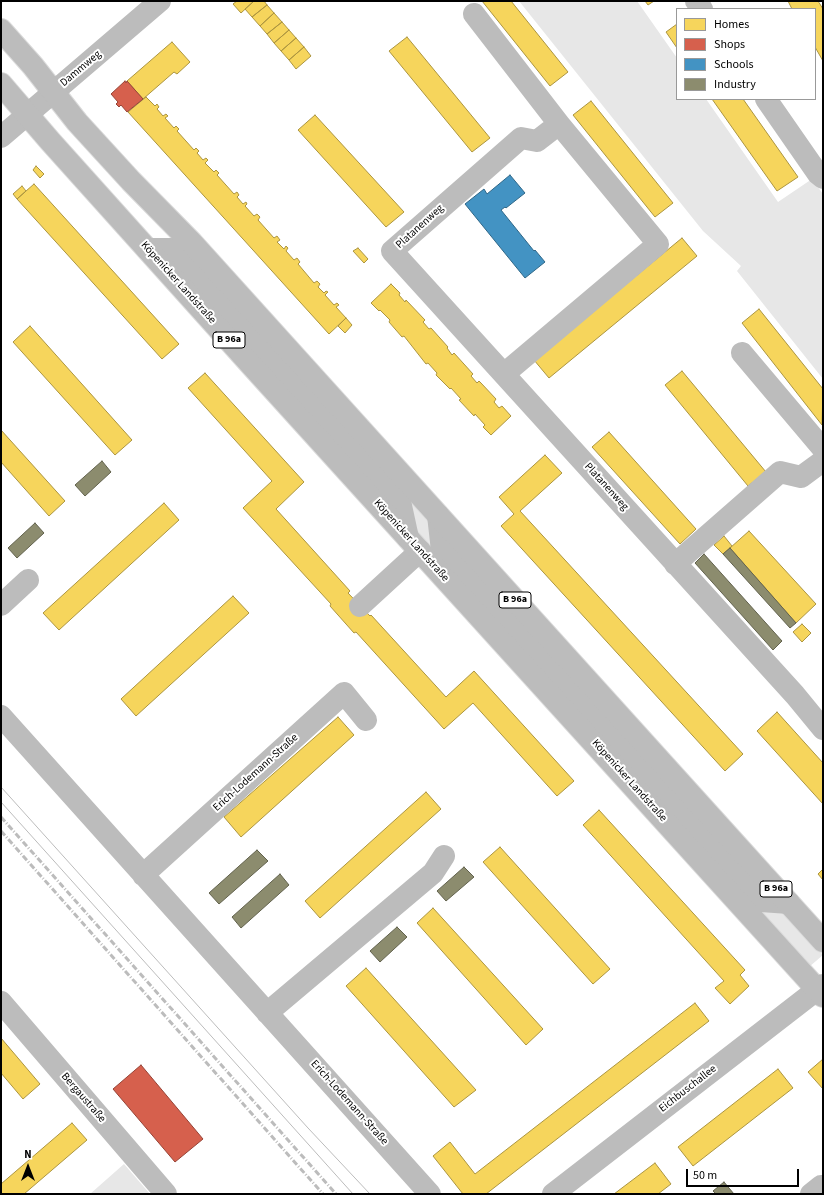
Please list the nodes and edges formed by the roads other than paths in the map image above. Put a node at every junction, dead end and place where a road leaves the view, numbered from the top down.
1 (160, 1) edge
2 (474, 14) dead end
3 (1, 30) edge
4 (1, 84) edge
5 (54, 92) junction
6 (767, 100) edge
7 (27, 115) junction
8 (559, 124) junction
9 (1, 137) edge
10 (823, 178) edge
11 (742, 353) dead end
12 (504, 374) junction
13 (823, 449) edge
14 (823, 461) edge
15 (414, 544) junction
16 (675, 564) junction
17 (28, 580) dead end
18 (1, 605) edge
19 (360, 606) dead end
20 (1, 716) edge
21 (366, 720) dead end
22 (823, 729) edge
23 (444, 856) dead end
24 (143, 874) junction
25 (823, 941) edge
26 (821, 990) edge
27 (1, 1002) edge
28 (267, 1013) junction
29 (166, 1194) edge
30 (430, 1194) edge
31 (553, 1194) edge

1 - 5 main road, Dammweg
2 - 8 main road
3 - 5 main road, B 96a
4 - 7 main road, Köpenicker Landstraße / B 96a
5 - 7 main road, Dammweg
5 - 25 main road, B 96a
6 - 10 main road
7 - 9 main road, Dammweg
7 - 15 main road, Köpenicker Landstraße / B 96a
8 - 12 main road
8 - 12 main road, Platanenweg
11 - 13 main road
12 - 16 main road, Platanenweg
14 - 16 main road
15 - 19 main road
15 - 26 main road, Köpenicker Landstraße / B 96a
16 - 22 main road, Platanenweg
17 - 18 main road
20 - 24 main road, Erich-Lodemann-Straße
21 - 24 main road, Erich-Lodemann-Straße
23 - 28 main road
24 - 28 main road, Erich-Lodemann-Straße
26 - 31 main road, Eichbuschallee
27 - 29 main road, Bergaustraße
28 - 30 main road, Erich-Lodemann-Straße

